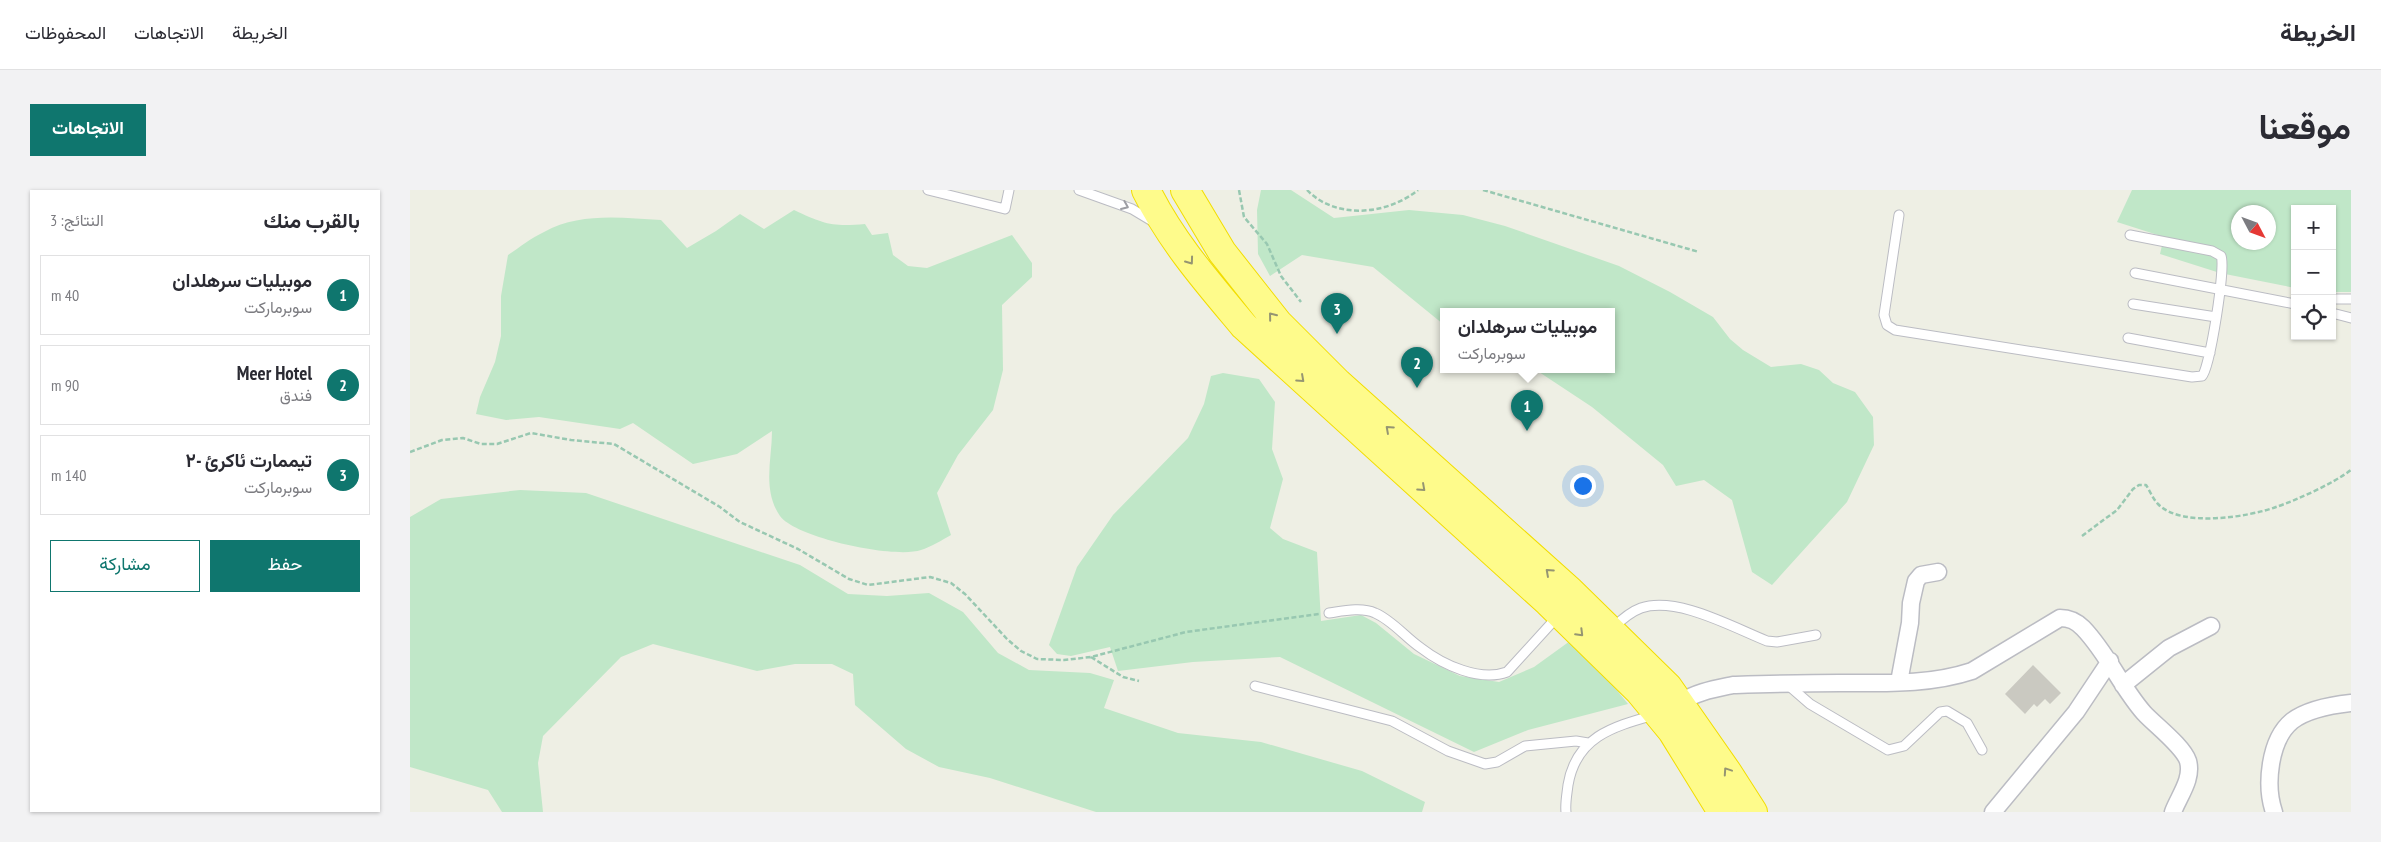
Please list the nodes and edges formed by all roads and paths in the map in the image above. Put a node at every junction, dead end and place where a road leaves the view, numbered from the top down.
1 (928, 190) edge
2 (1009, 190) edge
3 (1079, 190) edge
4 (1146, 190) edge
5 (1185, 190) edge
6 (1239, 190) edge
7 (1307, 190) edge
8 (1418, 190) edge
9 (1483, 190) edge
10 (1899, 215) dead end
11 (1171, 235) junction
12 (2130, 235) dead end
13 (1699, 252) dead end
14 (2135, 273) dead end
15 (2220, 290) junction
16 (2336, 299) edge
17 (2351, 299) edge
18 (1301, 302) dead end
19 (2291, 303) edge
20 (2133, 304) dead end
21 (2336, 315) edge
22 (2216, 317) junction
23 (2351, 318) edge
24 (2128, 338) dead end
25 (2210, 353) junction
26 (410, 452) edge
27 (2351, 470) edge
28 (2082, 536) dead end
29 (1938, 572) dead end
30 (1329, 613) joint
31 (1560, 614) junction
32 (2211, 626) dead end
33 (1611, 630) junction
34 (1816, 634) dead end
35 (1091, 657) junction
36 (2110, 662) junction
37 (1139, 681) dead end
38 (1898, 682) junction
39 (1786, 684) junction
40 (2123, 685) junction
41 (1255, 686) dead end
42 (2351, 703) edge
43 (1669, 708) junction
44 (1588, 743) junction
45 (1982, 750) dead end
46 (1566, 812) edge
47 (1722, 812) edge
48 (1753, 812) edge
49 (1993, 812) edge
50 (2173, 812) edge
51 (2274, 812) edge

1 - 2 lane
3 -> 11 lane
4 - 11 highway
33 -> 5 highway
6 - 18 path
7 - 8 path
9 - 13 path
10 - 25 lane
11 -> 31 highway
12 - 15 lane
14 - 15 lane
15 - 19 lane
15 - 22 lane
16 - 17 lane
20 - 22 lane
21 - 23 lane
22 - 25 lane
24 - 25 lane
26 - 35 path
27 - 28 path
29 - 38 street
30 - 31 lane
30 - 35 path
31 -> 43 highway
32 - 40 street
33 - 34 lane
33 - 43 highway
35 - 37 path
36 - 38 street
36 - 40 street
36 - 49 street
38 - 39 street
39 - 43 street
39 - 45 lane
40 - 50 street
41 - 44 lane
42 - 51 street
43 - 44 lane
43 - 47 highway
48 -> 43 highway
44 - 46 lane

